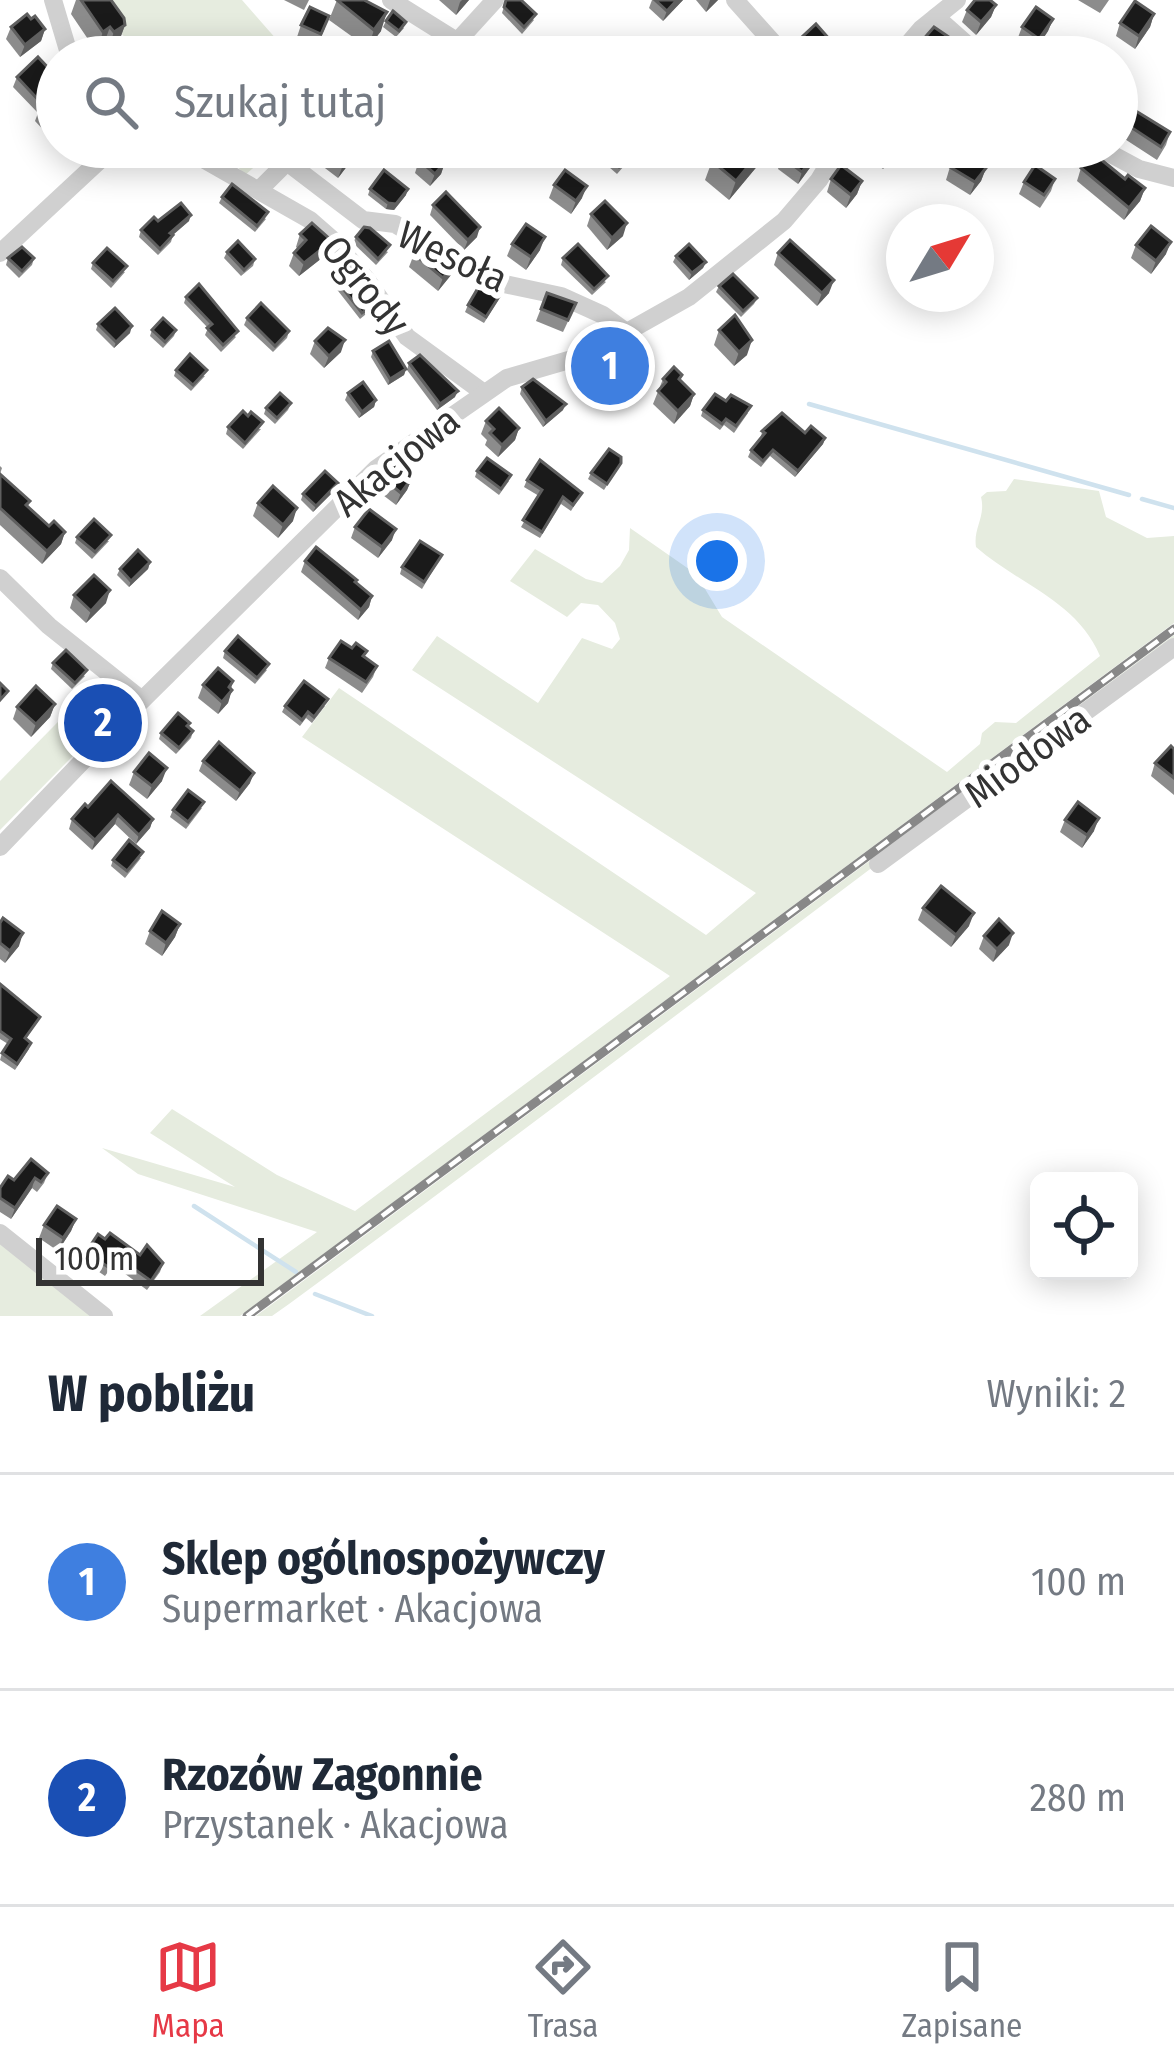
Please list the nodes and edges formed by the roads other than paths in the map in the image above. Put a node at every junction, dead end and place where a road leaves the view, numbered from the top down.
1 (52, 0) edge
2 (391, 0) edge
3 (495, 0) edge
4 (735, 0) edge
5 (957, 0) edge
6 (936, 17) junction
7 (63, 36) edge
8 (448, 36) edge
9 (463, 36) edge
10 (767, 36) edge
11 (917, 36) edge
12 (957, 36) edge
13 (91, 168) edge
14 (220, 168) edge
15 (281, 168) edge
16 (295, 168) edge
17 (825, 168) edge
18 (1135, 168) edge
19 (1174, 178) edge
20 (259, 190) junction
21 (0, 253) edge
22 (628, 334) junction
23 (484, 393) junction
24 (0, 578) edge
25 (1174, 646) edge
26 (142, 700) junction
27 (0, 847) edge
28 (878, 864) dead end
29 (0, 1234) edge
30 (104, 1316) edge

1 - 7 street
2 - 8 street
3 - 9 street
4 - 10 street
5 - 6 street
6 - 11 street
6 - 12 street
13 - 21 street
14 - 20 street, Ogrody
15 - 20 street
16 - 22 street, Wesoła
17 - 22 street, Akacjowa
18 - 19 street
20 - 23 street, Ogrody
22 - 23 street, Akacjowa
23 - 26 street, Akacjowa
24 - 26 street
25 - 28 street, Miodowa
26 - 27 street, Akacjowa
29 - 30 street

